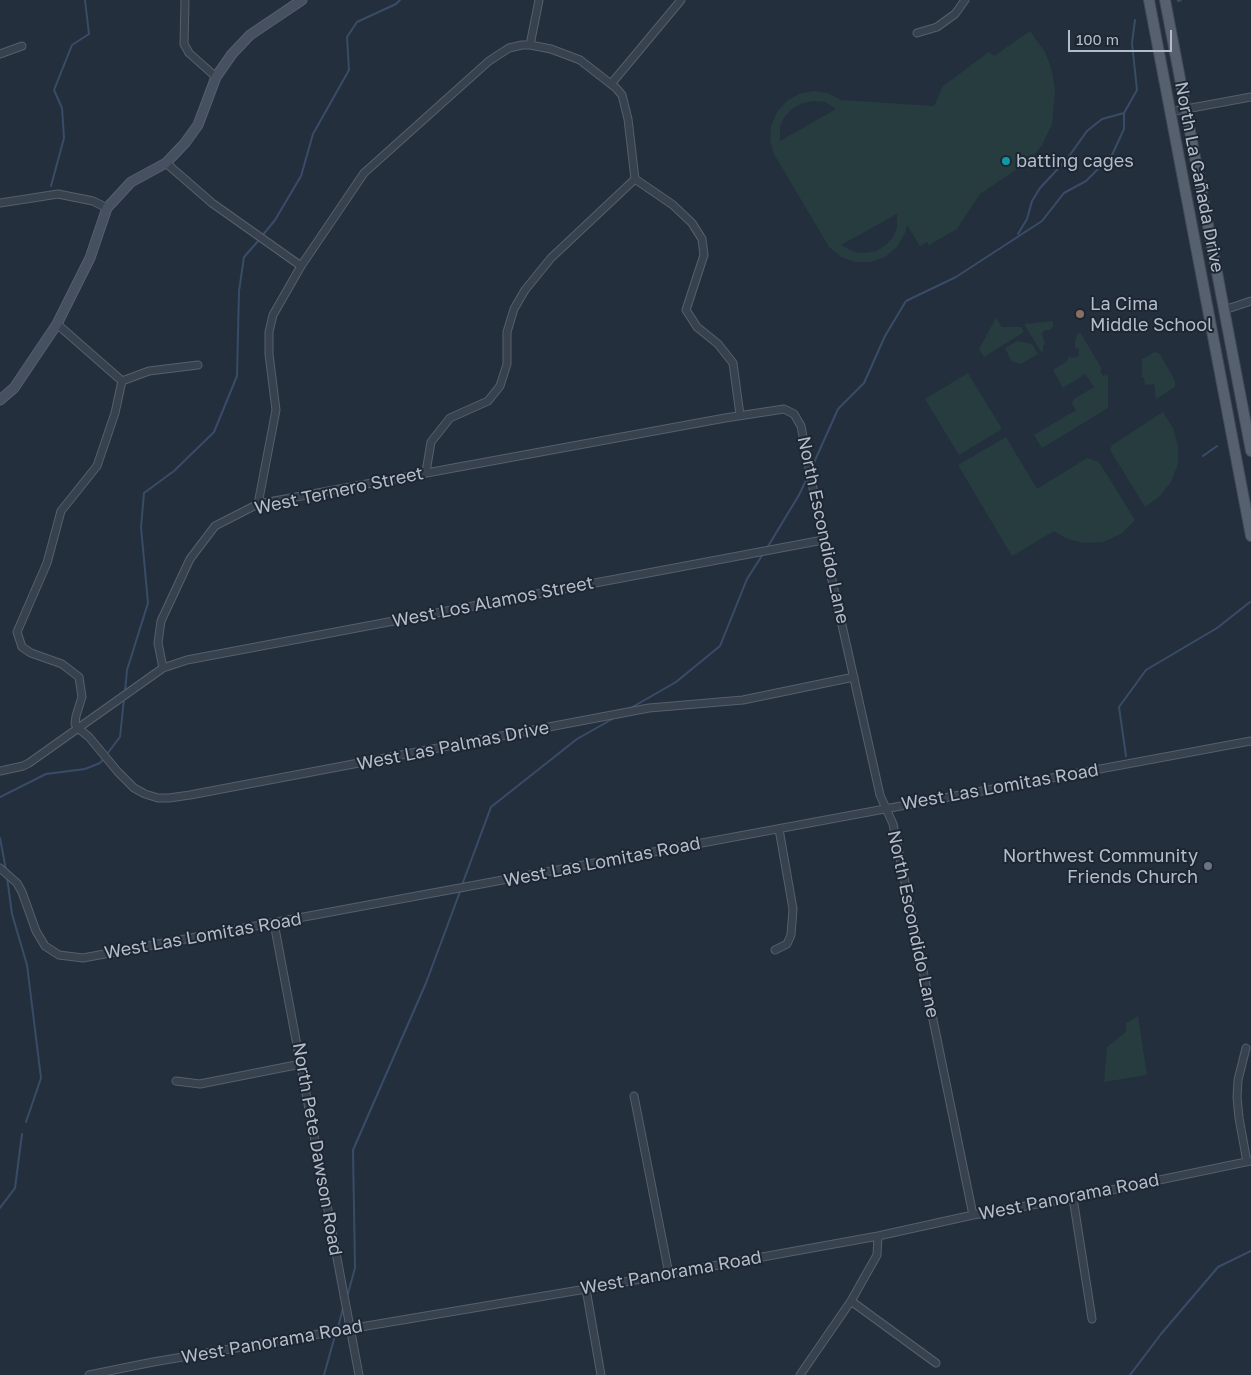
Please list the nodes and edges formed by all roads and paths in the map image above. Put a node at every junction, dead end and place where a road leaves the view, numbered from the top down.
1 (185, 0) edge
2 (302, 0) edge
3 (539, 0) edge
4 (681, 0) edge
5 (965, 0) edge
6 (1149, 0) edge
7 (1165, 0) edge
8 (917, 33) dead end
9 (530, 44) junction
10 (22, 46) dead end
11 (0, 54) edge
12 (216, 77) junction
13 (613, 86) junction
14 (1251, 97) edge
15 (1186, 109) junction
16 (1170, 112) junction
17 (166, 162) junction
18 (635, 179) junction
19 (0, 203) edge
20 (107, 208) junction
21 (301, 266) junction
22 (1251, 301) edge
23 (1224, 310) junction
24 (57, 324) junction
25 (198, 366) dead end
26 (122, 381) junction
27 (0, 400) edge
28 (784, 409) joint
29 (740, 415) junction
30 (1251, 451) edge
31 (426, 472) junction
32 (258, 504) junction
33 (1250, 529) edge
34 (823, 540) junction
35 (163, 668) junction
36 (854, 677) junction
37 (79, 729) junction
38 (1251, 741) edge
39 (0, 771) edge
40 (885, 808) junction
41 (779, 829) junction
42 (0, 868) edge
43 (274, 923) junction
44 (775, 950) dead end
45 (1246, 1048) dead end
46 (301, 1064) junction
47 (176, 1081) dead end
48 (634, 1096) dead end
49 (1249, 1161) edge
50 (1073, 1198) junction
51 (973, 1216) junction
52 (878, 1236) junction
53 (669, 1274) junction
54 (586, 1289) junction
55 (851, 1301) junction
56 (1092, 1319) dead end
57 (350, 1328) junction
58 (936, 1363) dead end
59 (89, 1375) edge
60 (359, 1375) edge
61 (601, 1375) edge
62 (800, 1375) edge

1 - 12 street
2 - 12 street
3 - 9 street
4 - 13 street
5 - 8 street
6 - 16 main road, North La Cañada Drive
7 - 15 main road, North La Cañada Drive
9 - 13 street
9 - 21 street
10 - 11 street
12 - 17 street
13 - 18 street
14 - 15 street
15 - 16 street
15 - 23 main road, North La Cañada Drive
16 - 33 main road, North La Cañada Drive
17 - 20 street
17 - 21 street
18 - 29 street
18 - 31 street
19 - 20 street
20 - 24 street
21 - 32 street
22 - 23 street
23 - 30 main road, North La Cañada Drive
24 - 26 street
24 - 27 street
25 - 26 street
26 - 37 street
28 - 29 street, West Ternero Street
28 - 34 street, North Escondido Lane
29 - 31 street, West Ternero Street
31 - 32 street, West Ternero Street
32 - 35 street, West Ternero Street
34 - 35 street, West Los Alamos Street
34 - 36 street, North Escondido Lane
35 - 37 street
36 - 37 street, West Las Palmas Drive
36 - 40 street, North Escondido Lane
37 - 39 street
38 - 40 street, West Las Lomitas Road
40 - 41 street, West Las Lomitas Road
40 - 51 street, North Escondido Lane
41 - 43 street, West Las Lomitas Road
41 - 44 street
42 - 43 street, West Las Lomitas Road
43 - 46 street, North Pete Dawson Road
45 - 49 street
46 - 47 street
46 - 57 street, North Pete Dawson Road
48 - 53 street
49 - 50 street, West Panorama Road
50 - 51 street, West Panorama Road
50 - 56 street
51 - 52 street, West Panorama Road
52 - 53 street, West Panorama Road
52 - 55 street
53 - 54 street, West Panorama Road
54 - 57 street, West Panorama Road
54 - 61 street
55 - 58 street
55 - 62 street
57 - 59 street, West Panorama Road
57 - 60 street, North Pete Dawson Road

